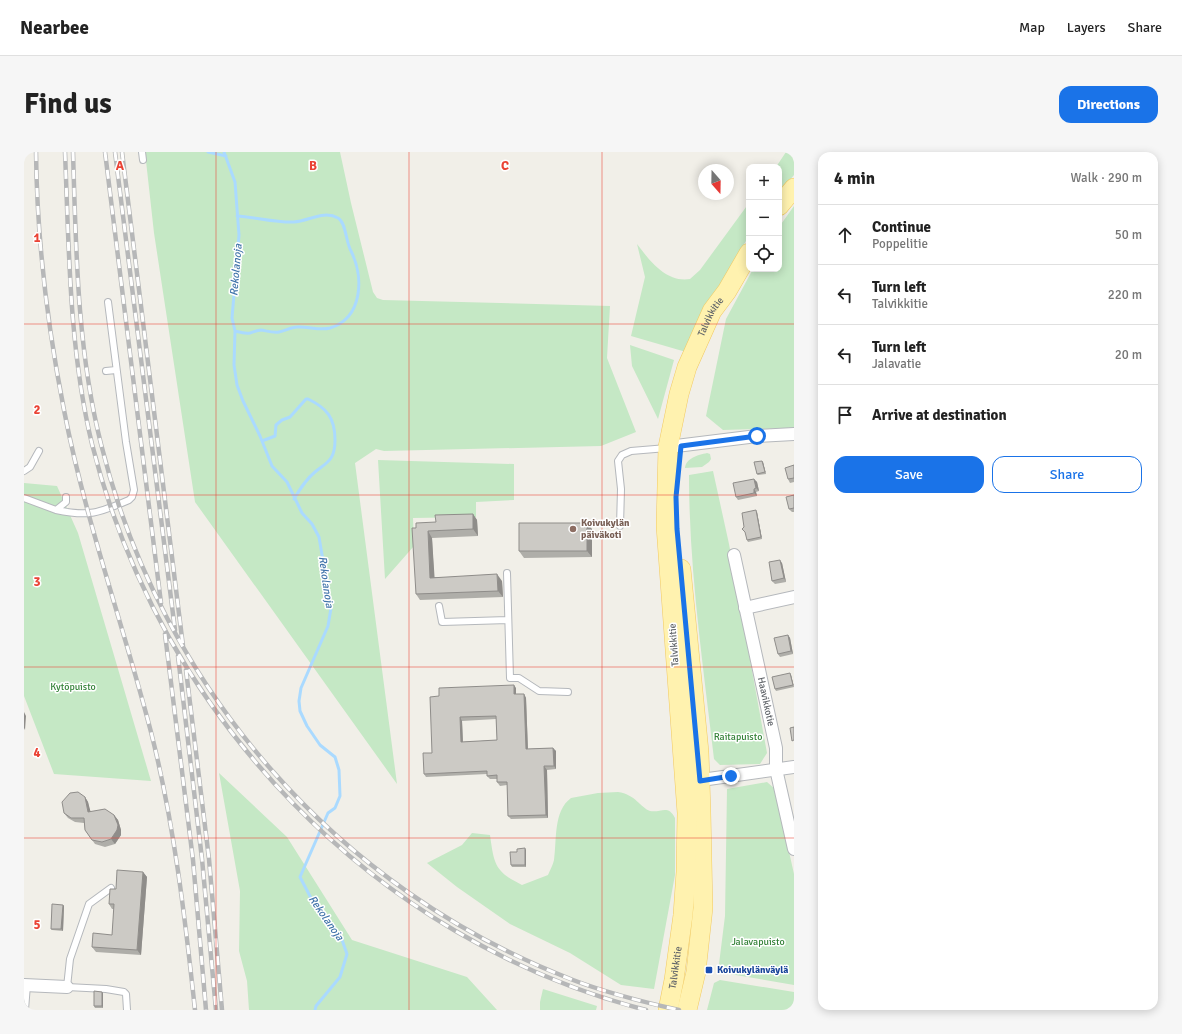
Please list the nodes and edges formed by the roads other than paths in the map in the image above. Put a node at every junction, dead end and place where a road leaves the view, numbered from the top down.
1 (142, 152) edge
2 (143, 160) dead end
3 (794, 188) edge
4 (782, 202) edge
5 (746, 258) edge
6 (108, 302) dead end
7 (116, 370) junction
8 (106, 371) dead end
9 (794, 434) edge
10 (675, 447) junction
11 (39, 451) dead end
12 (24, 472) edge
13 (66, 497) dead end
14 (24, 498) edge
15 (56, 510) junction
16 (620, 526) dead end
17 (734, 555) dead end
18 (507, 573) dead end
19 (794, 597) edge
20 (439, 606) dead end
21 (745, 608) junction
22 (508, 620) junction
23 (568, 692) dead end
24 (794, 767) edge
25 (776, 769) junction
26 (693, 782) junction
27 (794, 849) edge
28 (111, 888) edge
29 (25, 985) edge
30 (67, 987) junction
31 (25, 1010) edge
32 (127, 1010) edge
33 (668, 1010) edge
34 (687, 1010) edge

1 - 2 lane
3 - 4 main road
5 - 10 main road, Talvikkitie
6 - 7 lane
7 - 8 lane
7 - 15 lane
9 - 10 street
10 - 16 lane
10 - 26 main road, Talvikkitie
11 - 12 lane
13 - 15 lane
14 - 15 lane
17 - 21 street, Haavikkotie
18 - 22 lane
19 - 21 street
20 - 22 lane
21 - 25 street, Haavikkotie
22 - 23 lane
24 - 25 street
25 - 26 street
25 - 27 street, Haavikkotie
26 - 33 main road, Talvikkitie
26 - 34 main road, Talvikkitie
28 - 30 lane
29 - 30 street
29 - 31 lane
30 - 32 lane

